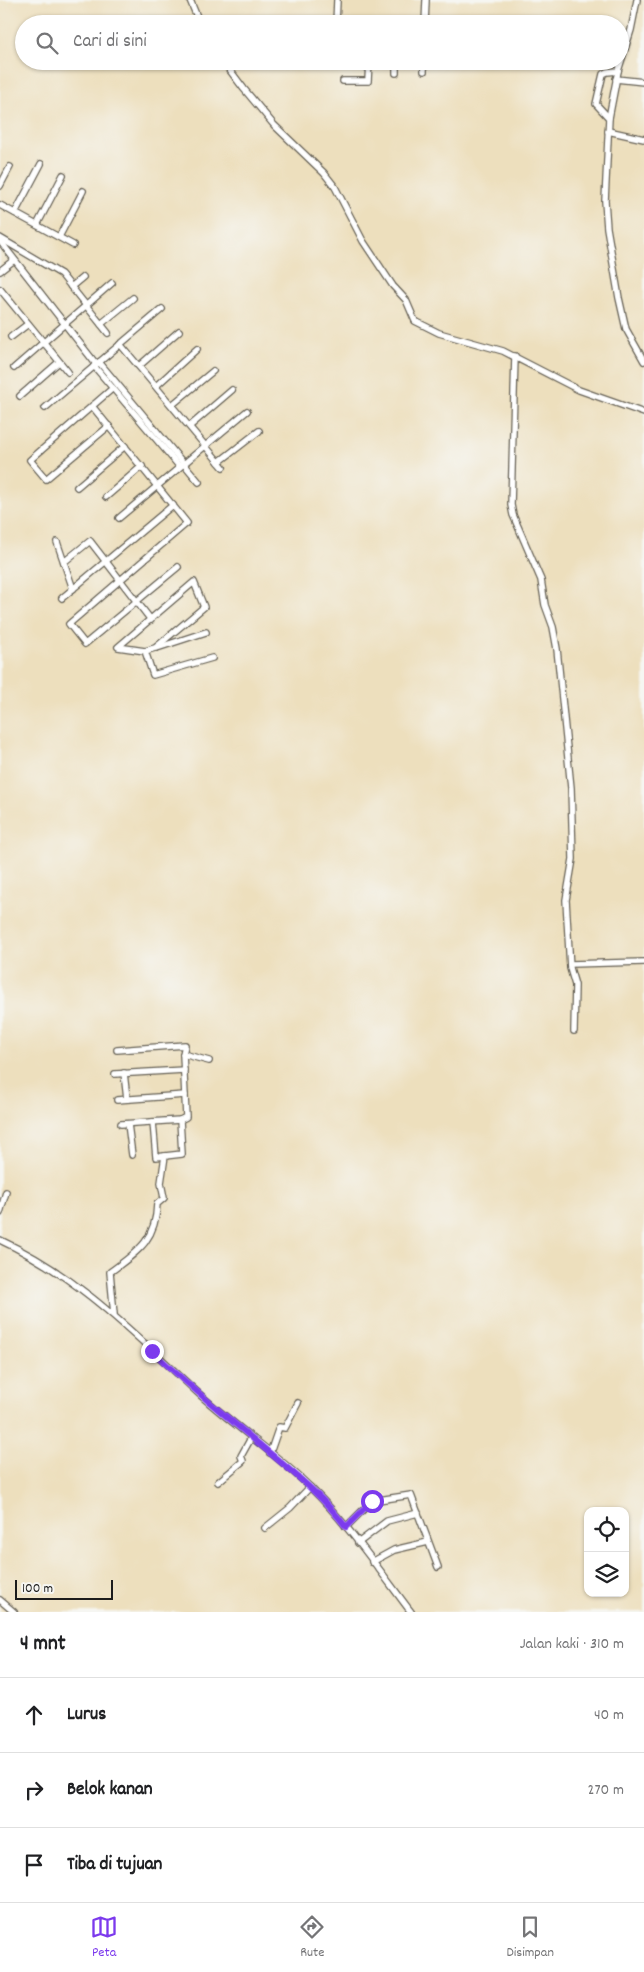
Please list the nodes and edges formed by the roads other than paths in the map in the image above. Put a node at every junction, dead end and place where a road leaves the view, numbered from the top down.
1 (190, 0) edge
2 (337, 0) edge
3 (426, 0) edge
4 (636, 3) edge
5 (644, 8) edge
6 (196, 15) edge
7 (336, 15) edge
8 (425, 15) edge
9 (629, 28) edge
10 (230, 70) edge
11 (369, 70) edge
12 (618, 72) joint
13 (616, 79) junction
14 (343, 80) dead end
15 (644, 82) edge
16 (608, 118) junction
17 (608, 131) junction
18 (644, 139) edge
19 (41, 164) dead end
20 (10, 167) dead end
21 (63, 175) dead end
22 (0, 186) edge
23 (82, 191) dead end
24 (0, 205) edge
25 (15, 213) junction
26 (37, 225) junction
27 (59, 237) junction
28 (0, 239) edge
29 (73, 244) dead end
30 (14, 260) junction
31 (0, 271) edge
32 (82, 277) dead end
33 (112, 283) dead end
34 (71, 287) junction
35 (0, 289) edge
36 (133, 298) dead end
37 (86, 305) junction
38 (162, 309) dead end
39 (28, 324) junction
40 (64, 324) junction
41 (101, 324) junction
42 (179, 331) dead end
43 (108, 333) dead end
44 (11, 337) dead end
45 (43, 342) junction
46 (120, 344) junction
47 (197, 350) dead end
48 (515, 356) junction
49 (644, 361) edge
50 (59, 362) junction
51 (96, 364) junction
52 (139, 366) junction
53 (14, 368) dead end
54 (213, 371) dead end
55 (68, 372) dead end
56 (156, 386) junction
57 (113, 388) junction
58 (232, 390) dead end
59 (20, 396) dead end
60 (92, 406) junction
61 (172, 406) junction
62 (44, 408) dead end
63 (247, 411) dead end
64 (644, 413) edge
65 (109, 426) junction
66 (190, 426) junction
67 (259, 431) dead end
68 (205, 445) junction
69 (125, 446) junction
70 (181, 464) junction
71 (142, 466) junction
72 (199, 482) dead end
73 (158, 485) junction
74 (77, 487) dead end
75 (106, 497) dead end
76 (173, 505) junction
77 (119, 518) dead end
78 (57, 542) dead end
79 (64, 562) junction
80 (106, 562) junction
81 (178, 567) dead end
82 (119, 581) junction
83 (73, 589) junction
84 (62, 598) dead end
85 (136, 602) junction
86 (151, 620) junction
87 (206, 632) dead end
88 (155, 648) junction
89 (145, 651) junction
90 (212, 658) dead end
91 (644, 962) edge
92 (570, 964) junction
93 (574, 1031) dead end
94 (117, 1050) dead end
95 (183, 1054) junction
96 (209, 1061) dead end
97 (184, 1070) junction
98 (115, 1074) dead end
99 (124, 1074) junction
100 (185, 1095) junction
101 (127, 1099) junction
102 (117, 1100) dead end
103 (180, 1120) junction
104 (154, 1122) junction
105 (120, 1124) dead end
106 (128, 1124) junction
107 (132, 1155) dead end
108 (165, 1156) junction
109 (6, 1192) dead end
110 (0, 1213) edge
111 (0, 1240) edge
112 (114, 1314) junction
113 (298, 1403) dead end
114 (252, 1438) junction
115 (270, 1453) junction
116 (218, 1482) dead end
117 (310, 1487) junction
118 (418, 1513) junction
119 (346, 1527) junction
120 (265, 1528) dead end
121 (428, 1542) junction
122 (358, 1543) junction
123 (372, 1562) junction
124 (438, 1568) dead end
125 (0, 1600) edge
126 (14, 1612) edge
127 (411, 1612) edge

1 - 6 street
2 - 7 street
3 - 8 street
4 - 5 street
4 - 9 street
10 - 48 street
11 - 14 street
12 - 13 street
12 - 16 street
13 - 15 street
13 - 16 street
16 - 17 street
17 - 18 street
17 - 49 street
19 - 25 street
20 - 22 street
21 - 26 street
23 - 27 street
24 - 25 street
25 - 26 street
26 - 27 street
27 - 29 street
28 - 30 street
28 - 34 street
30 - 31 street
30 - 40 street
32 - 34 street
33 - 37 street
34 - 37 street
35 - 39 street
36 - 41 street
37 - 40 street
37 - 41 street
38 - 46 street
39 - 44 street
39 - 45 street
40 - 45 street
40 - 51 street
41 - 43 street
42 - 52 street
45 - 50 street
45 - 53 street
46 - 51 street
46 - 52 street
47 - 56 street
48 - 64 street
48 - 92 street
50 - 55 street
50 - 59 street
51 - 57 street
51 - 62 street
51 - 70 street
52 - 56 street
54 - 61 street
56 - 61 street
57 - 60 street
57 - 70 street
58 - 66 street
60 - 65 street
60 - 65 street
61 - 66 street
63 - 68 street
65 - 69 street
66 - 68 street
67 - 68 street
68 - 70 street
69 - 71 street
69 - 74 street
70 - 72 street
70 - 73 street
71 - 73 street
71 - 75 street
73 - 76 street
73 - 77 street
76 - 80 street
76 - 82 street
78 - 79 street
79 - 80 street
79 - 83 street
80 - 82 street
80 - 83 street
81 - 85 street
82 - 85 street
82 - 85 street
83 - 84 street
85 - 86 street
86 - 88 street
86 - 89 street
87 - 88 street
88 - 89 street
89 - 90 street
91 - 92 street
92 - 93 street
94 - 95 street
95 - 96 street
95 - 97 street
97 - 99 street
97 - 100 street
98 - 99 street
99 - 101 street
100 - 101 street
100 - 103 street
101 - 102 street
103 - 104 street
103 - 108 street
104 - 106 street
104 - 108 street
105 - 106 street
106 - 107 street
108 - 112 street
109 - 110 street
111 - 112 street
112 - 114 street
113 - 115 street
114 - 115 street
114 - 116 street
115 - 117 street
117 - 119 street
117 - 120 street
118 - 119 street
118 - 121 street
118 - 122 street
119 - 122 street
121 - 123 street
121 - 124 street
122 - 123 street
123 - 127 street
125 - 126 street

